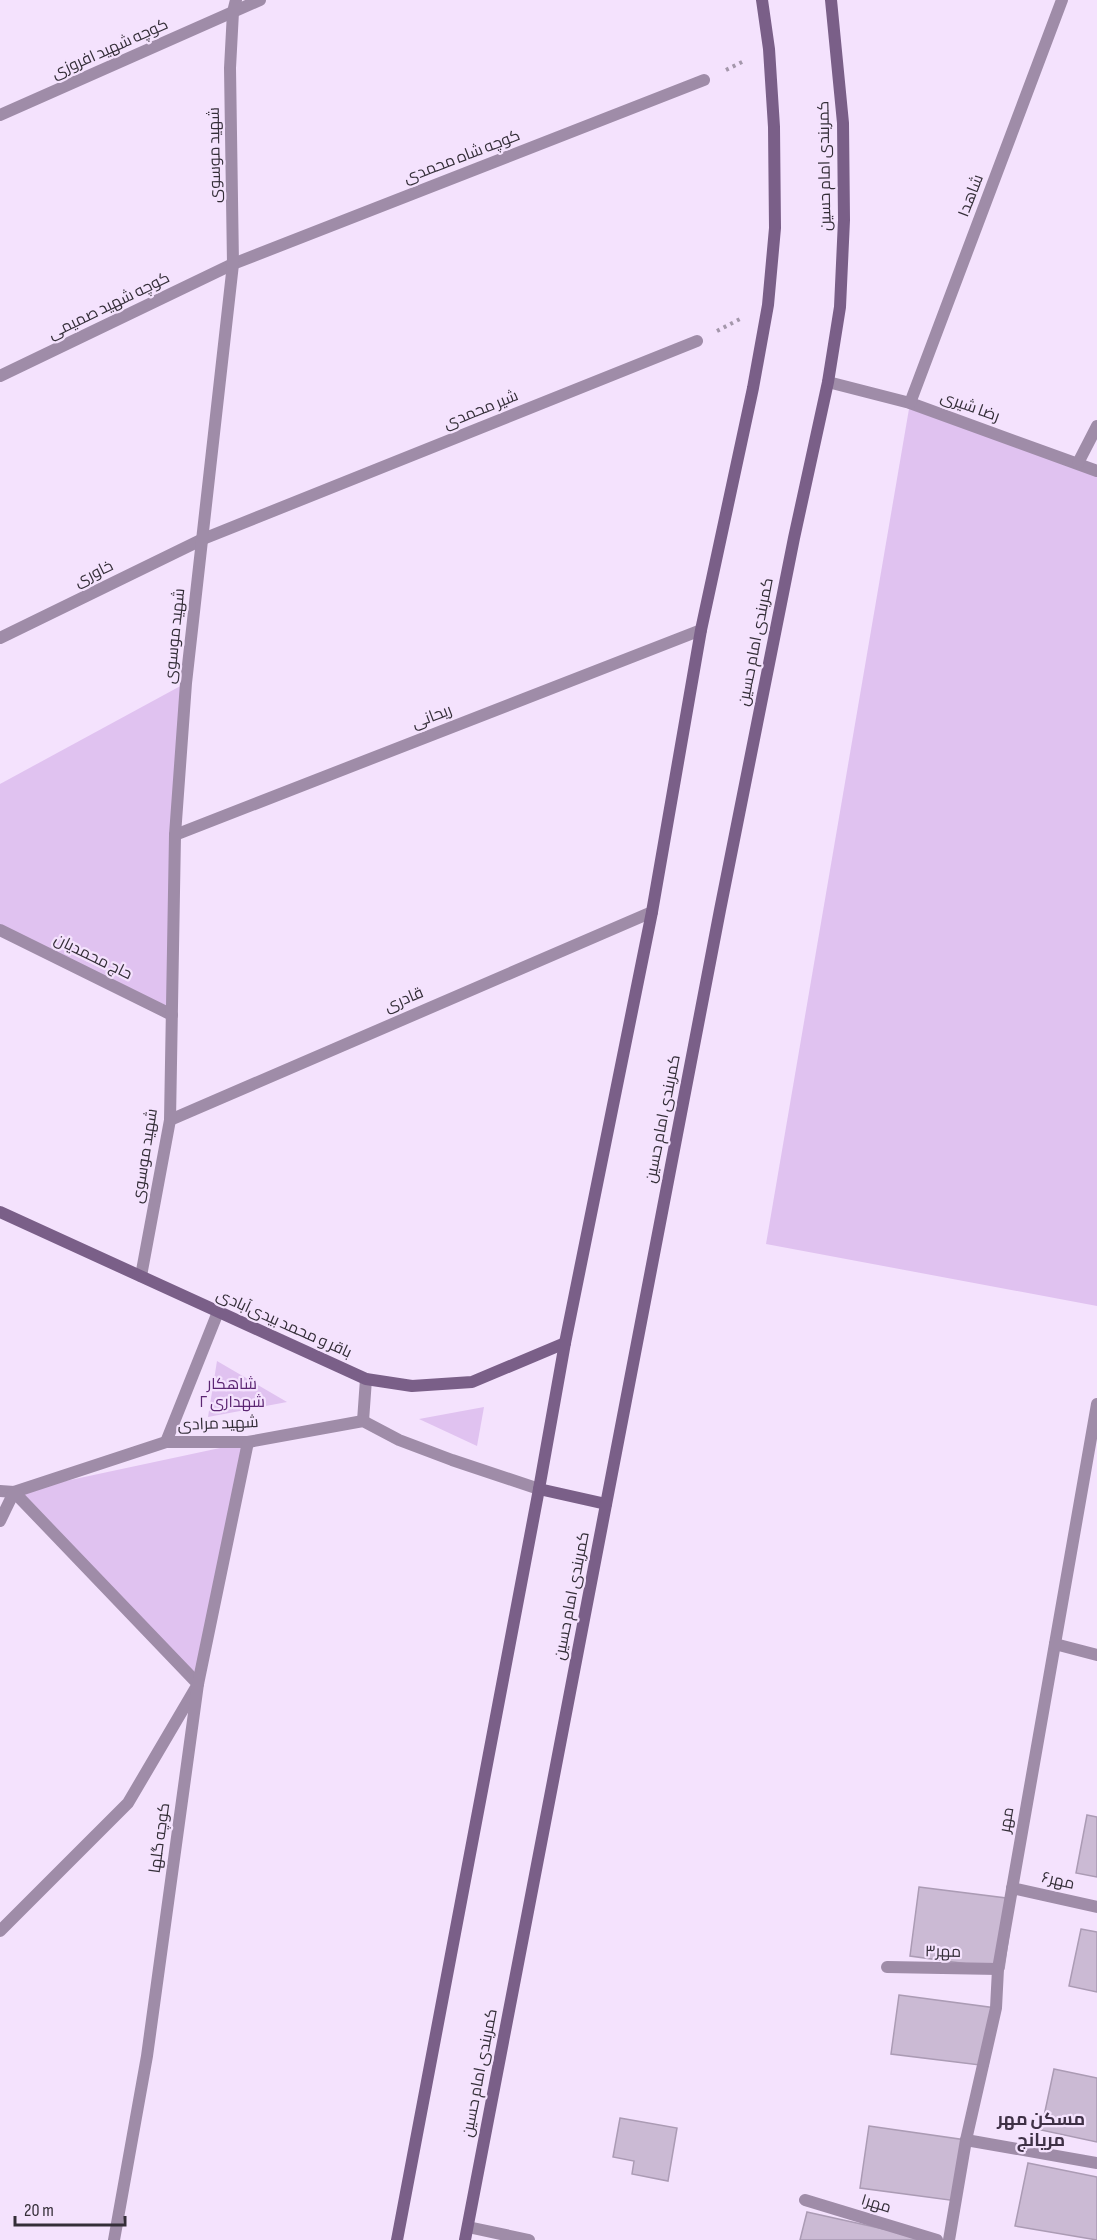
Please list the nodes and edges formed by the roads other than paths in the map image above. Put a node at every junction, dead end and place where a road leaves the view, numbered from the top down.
1 (260, 0) edge
2 (762, 0) edge
3 (831, 0) edge
4 (1062, 0) edge
5 (235, 6) edge
6 (704, 80) road end
7 (0, 115) edge
8 (233, 264) junction
9 (698, 341) road end
10 (0, 376) edge
11 (828, 382) junction
12 (910, 403) junction
13 (1097, 426) edge
14 (1078, 464) junction
15 (1097, 471) edge
16 (203, 539) junction
17 (701, 630) junction
18 (0, 638) edge
19 (175, 835) junction
20 (652, 912) junction
21 (0, 930) edge
22 (172, 1015) junction
23 (170, 1120) junction
24 (0, 1212) edge
25 (141, 1276) junction
26 (218, 1312) junction
27 (565, 1343) junction
28 (366, 1379) junction
29 (1097, 1404) edge
30 (363, 1421) junction
31 (166, 1442) junction
32 (248, 1442) junction
33 (539, 1489) junction
34 (0, 1491) edge
35 (14, 1492) junction
36 (606, 1504) junction
37 (0, 1521) edge
38 (1055, 1644) junction
39 (1097, 1654) edge
40 (198, 1684) junction
41 (1012, 1888) junction
42 (1097, 1907) edge
43 (0, 1931) edge
44 (886, 1967) dead end
45 (998, 1969) junction
46 (966, 2140) junction
47 (1097, 2163) edge
48 (805, 2200) dead end
49 (468, 2227) junction
50 (114, 2240) edge
51 (397, 2240) edge
52 (465, 2240) edge
53 (529, 2240) edge
54 (938, 2240) edge
55 (949, 2240) edge

1 - 5 street, کوچه شهید افروزی
2 - 17 main road
3 - 11 main road, کمربندی امام حسین
4 - 12 street, شاهد۱
5 - 7 street, کوچه شهید افروزی
5 - 8 street, شهید موسوی
6 - 8 street, کوچه شاه محمدی
8 - 10 street, کوچه شهید صمیمی
8 - 16 street, شهید موسوی
9 - 16 street, شیر محمدی
11 - 12 street, رضا شیری
11 - 36 main road, کمربندی امام حسین
12 - 14 street, رضا شیری
13 - 14 street
14 - 15 street, رضا شیری
16 - 18 street, خاوری
16 - 19 street, شهید موسوی
17 - 19 street, ریحانی
17 - 20 main road
19 - 22 street, شهید موسوی
20 - 23 street, قادری
20 - 27 main road
21 - 22 street, حاج محمدیان
22 - 23 street, شهید موسوی
23 - 25 street, شهید موسوی
24 - 25 main road, باقر و محمد بیدی‌آبادی
25 - 26 main road, باقر و محمد بیدی‌آبادی
26 - 28 main road, باقر و محمد بیدی‌آبادی
26 - 31 street
27 - 28 main road, باقر و محمد بیدی‌آبادی
27 - 33 main road
28 - 30 street
29 - 38 street, مهر
30 - 32 street, شهید مرادی
30 - 33 street
31 - 32 street, شهید مرادی
31 - 35 street, شهید مرادی
32 - 40 street, کوچه گلها
33 - 36 main road
33 - 51 main road
34 - 35 street, شهید مرادی
35 - 37 street
35 - 40 street
36 - 49 main road, کمربندی امام حسین
38 - 39 street
38 - 41 street, مهر
40 - 43 street
40 - 50 street, کوچه گلها
41 - 42 street, مهر۶
41 - 45 street, مهر
44 - 45 street, مهر۳
45 - 46 street, مهر
46 - 47 street
46 - 55 street, مهر
48 - 54 street, مهر۱
49 - 52 main road, کمربندی امام حسین
49 - 53 street

